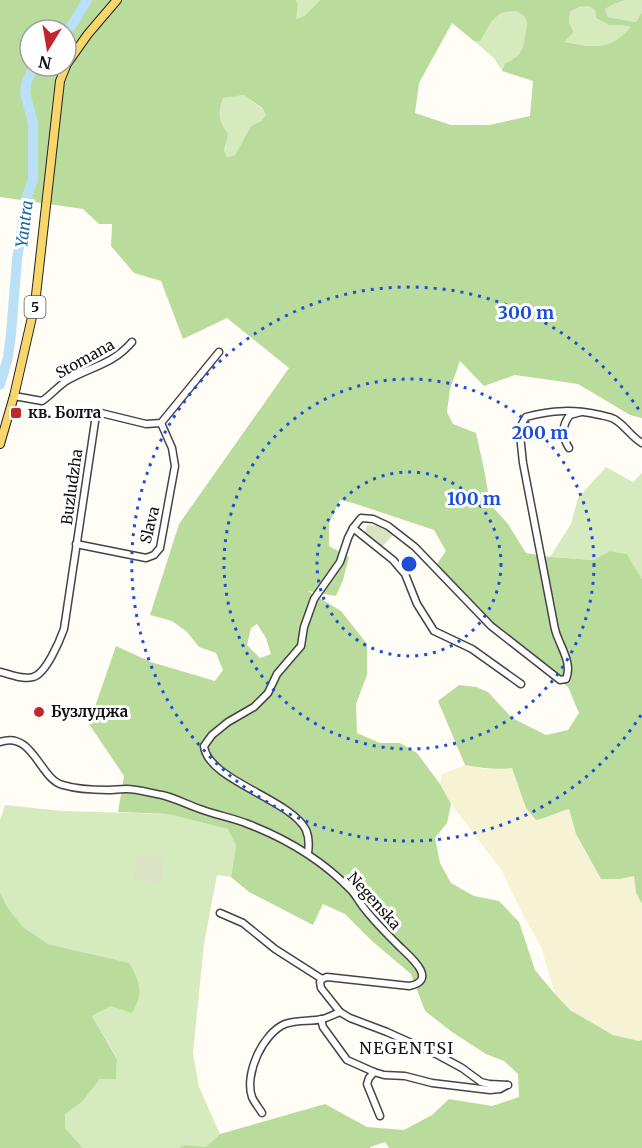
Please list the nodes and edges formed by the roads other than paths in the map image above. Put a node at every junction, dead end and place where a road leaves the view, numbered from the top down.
1 (117, 0) edge
2 (78, 48) edge
3 (61, 78) edge
4 (132, 342) dead end
5 (219, 352) dead end
6 (14, 396) junction
7 (585, 411) junction
8 (160, 423) junction
9 (642, 443) edge
10 (0, 444) edge
11 (569, 448) dead end
12 (353, 528) junction
13 (76, 544) junction
14 (0, 672) edge
15 (521, 684) dead end
16 (0, 742) edge
17 (308, 853) junction
18 (220, 913) dead end
19 (322, 979) junction
20 (340, 1012) junction
21 (321, 1020) junction
22 (374, 1072) junction
23 (262, 1113) dead end
24 (380, 1116) dead end

1 - 2 main road, 5
3 - 6 main road, 5
4 - 6 street, Stomana
5 - 8 street
6 - 10 main road, 5
7 - 9 street
7 - 11 street
7 - 12 street
8 - 13 street, Buzludzha
8 - 13 street, Slava
12 - 15 street
12 - 17 street
13 - 14 street, Buzludzha
16 - 17 street, Negenska
17 - 19 street, Negenska
18 - 19 street
19 - 20 street
20 - 21 street
20 - 22 street
21 - 22 street
21 - 23 street
22 - 24 street

